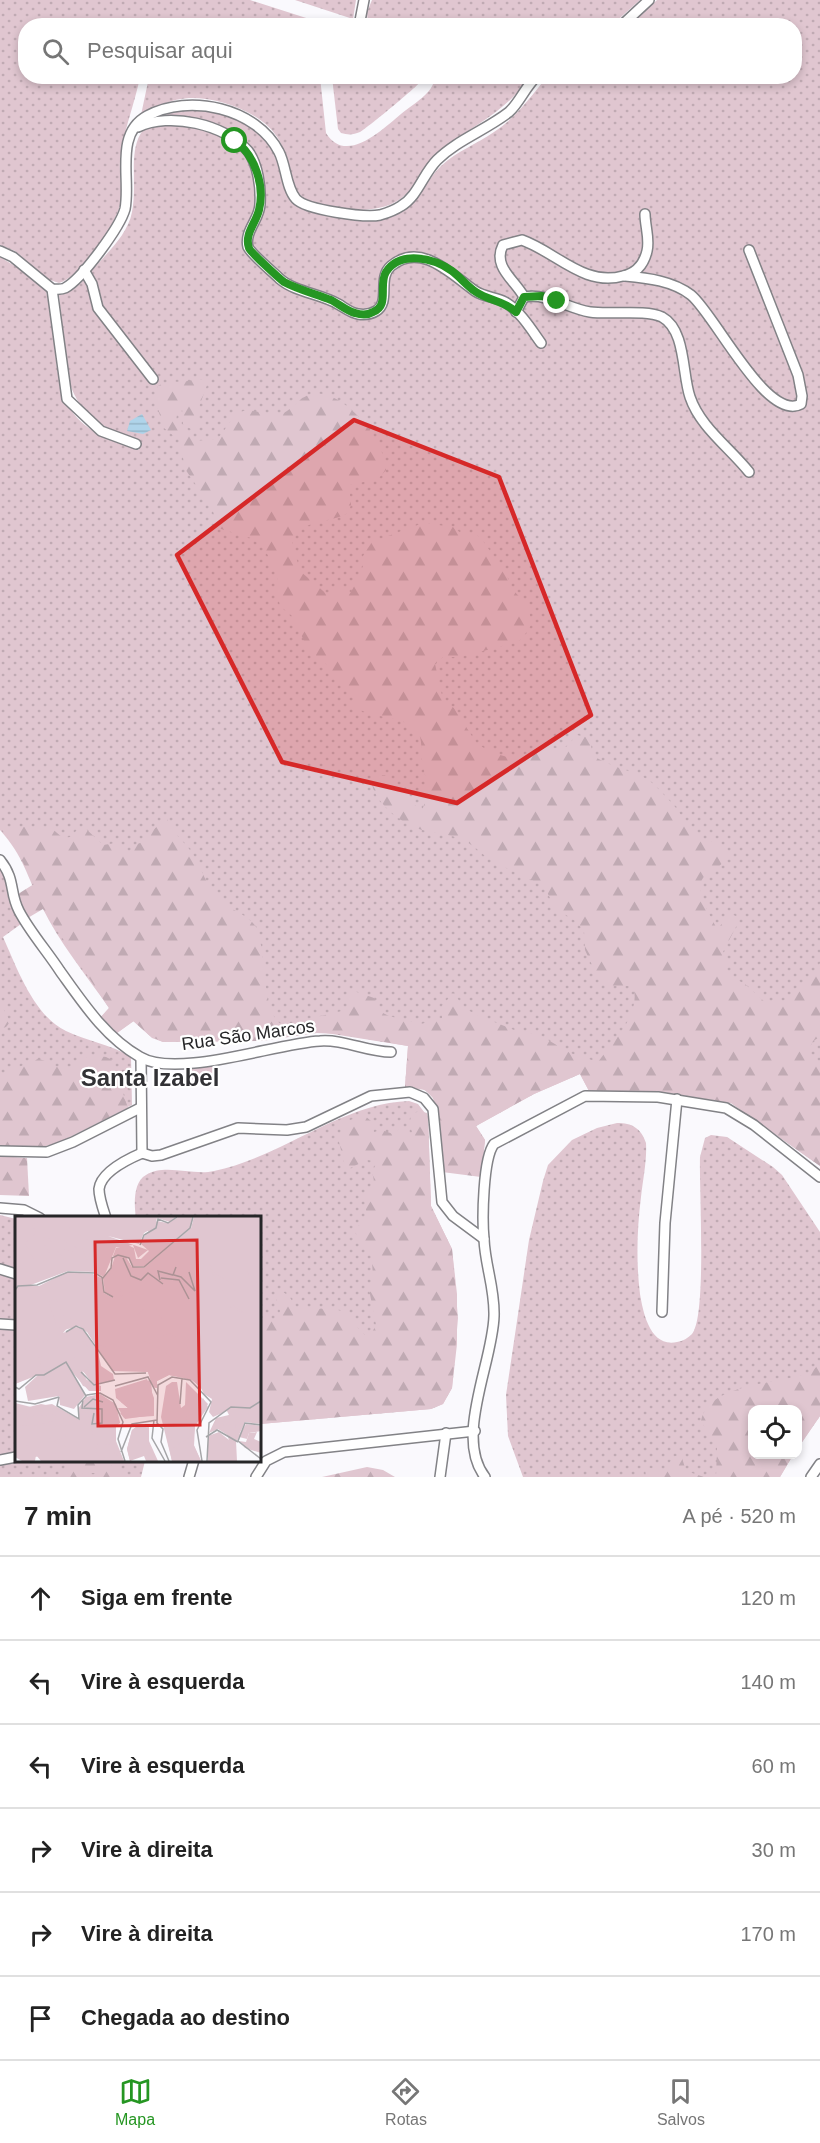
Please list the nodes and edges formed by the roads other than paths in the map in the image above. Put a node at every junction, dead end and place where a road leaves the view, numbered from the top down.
1 (364, 0) edge
2 (649, 0) edge
3 (361, 18) edge
4 (630, 18) edge
5 (531, 84) edge
6 (133, 129) junction
7 (645, 214) dead end
8 (749, 250) dead end
9 (0, 251) edge
10 (84, 270) junction
11 (625, 276) junction
12 (52, 289) junction
13 (524, 297) junction
14 (516, 312) junction
15 (542, 343) dead end
16 (153, 379) dead end
17 (136, 444) dead end
18 (749, 472) dead end
19 (0, 860) edge
20 (391, 1052) dead end
21 (141, 1059) junction
22 (678, 1099) junction
23 (140, 1108) junction
24 (0, 1151) edge
25 (142, 1153) junction
26 (820, 1177) edge
27 (0, 1208) edge
28 (36, 1216) edge
29 (106, 1216) edge
30 (484, 1239) junction
31 (0, 1269) edge
32 (15, 1274) edge
33 (662, 1312) dead end
34 (0, 1324) edge
35 (15, 1325) edge
36 (475, 1431) junction
37 (446, 1433) junction
38 (15, 1456) edge
39 (0, 1460) edge
40 (194, 1462) edge
41 (820, 1464) edge
42 (189, 1477) edge
43 (256, 1477) edge
44 (440, 1477) edge
45 (485, 1477) edge
46 (811, 1477) edge

1 - 3 street
2 - 4 street
5 - 6 street
6 - 10 street
6 - 14 street
7 - 11 street
8 - 11 street
9 - 12 street
10 - 12 street
10 - 16 street
11 - 13 street
12 - 17 street
13 - 14 street
13 - 18 street
14 - 15 street
19 - 21 street
20 - 21 street, Rua São Marcos
21 - 23 street
22 - 26 street
22 - 30 street
22 - 33 street
23 - 24 street
23 - 25 street
25 - 29 street
25 - 30 street
27 - 28 street
30 - 36 street
31 - 32 street
34 - 35 street
36 - 37 street
36 - 45 street
37 - 43 street
37 - 44 street
38 - 39 street
40 - 42 street
41 - 46 street

